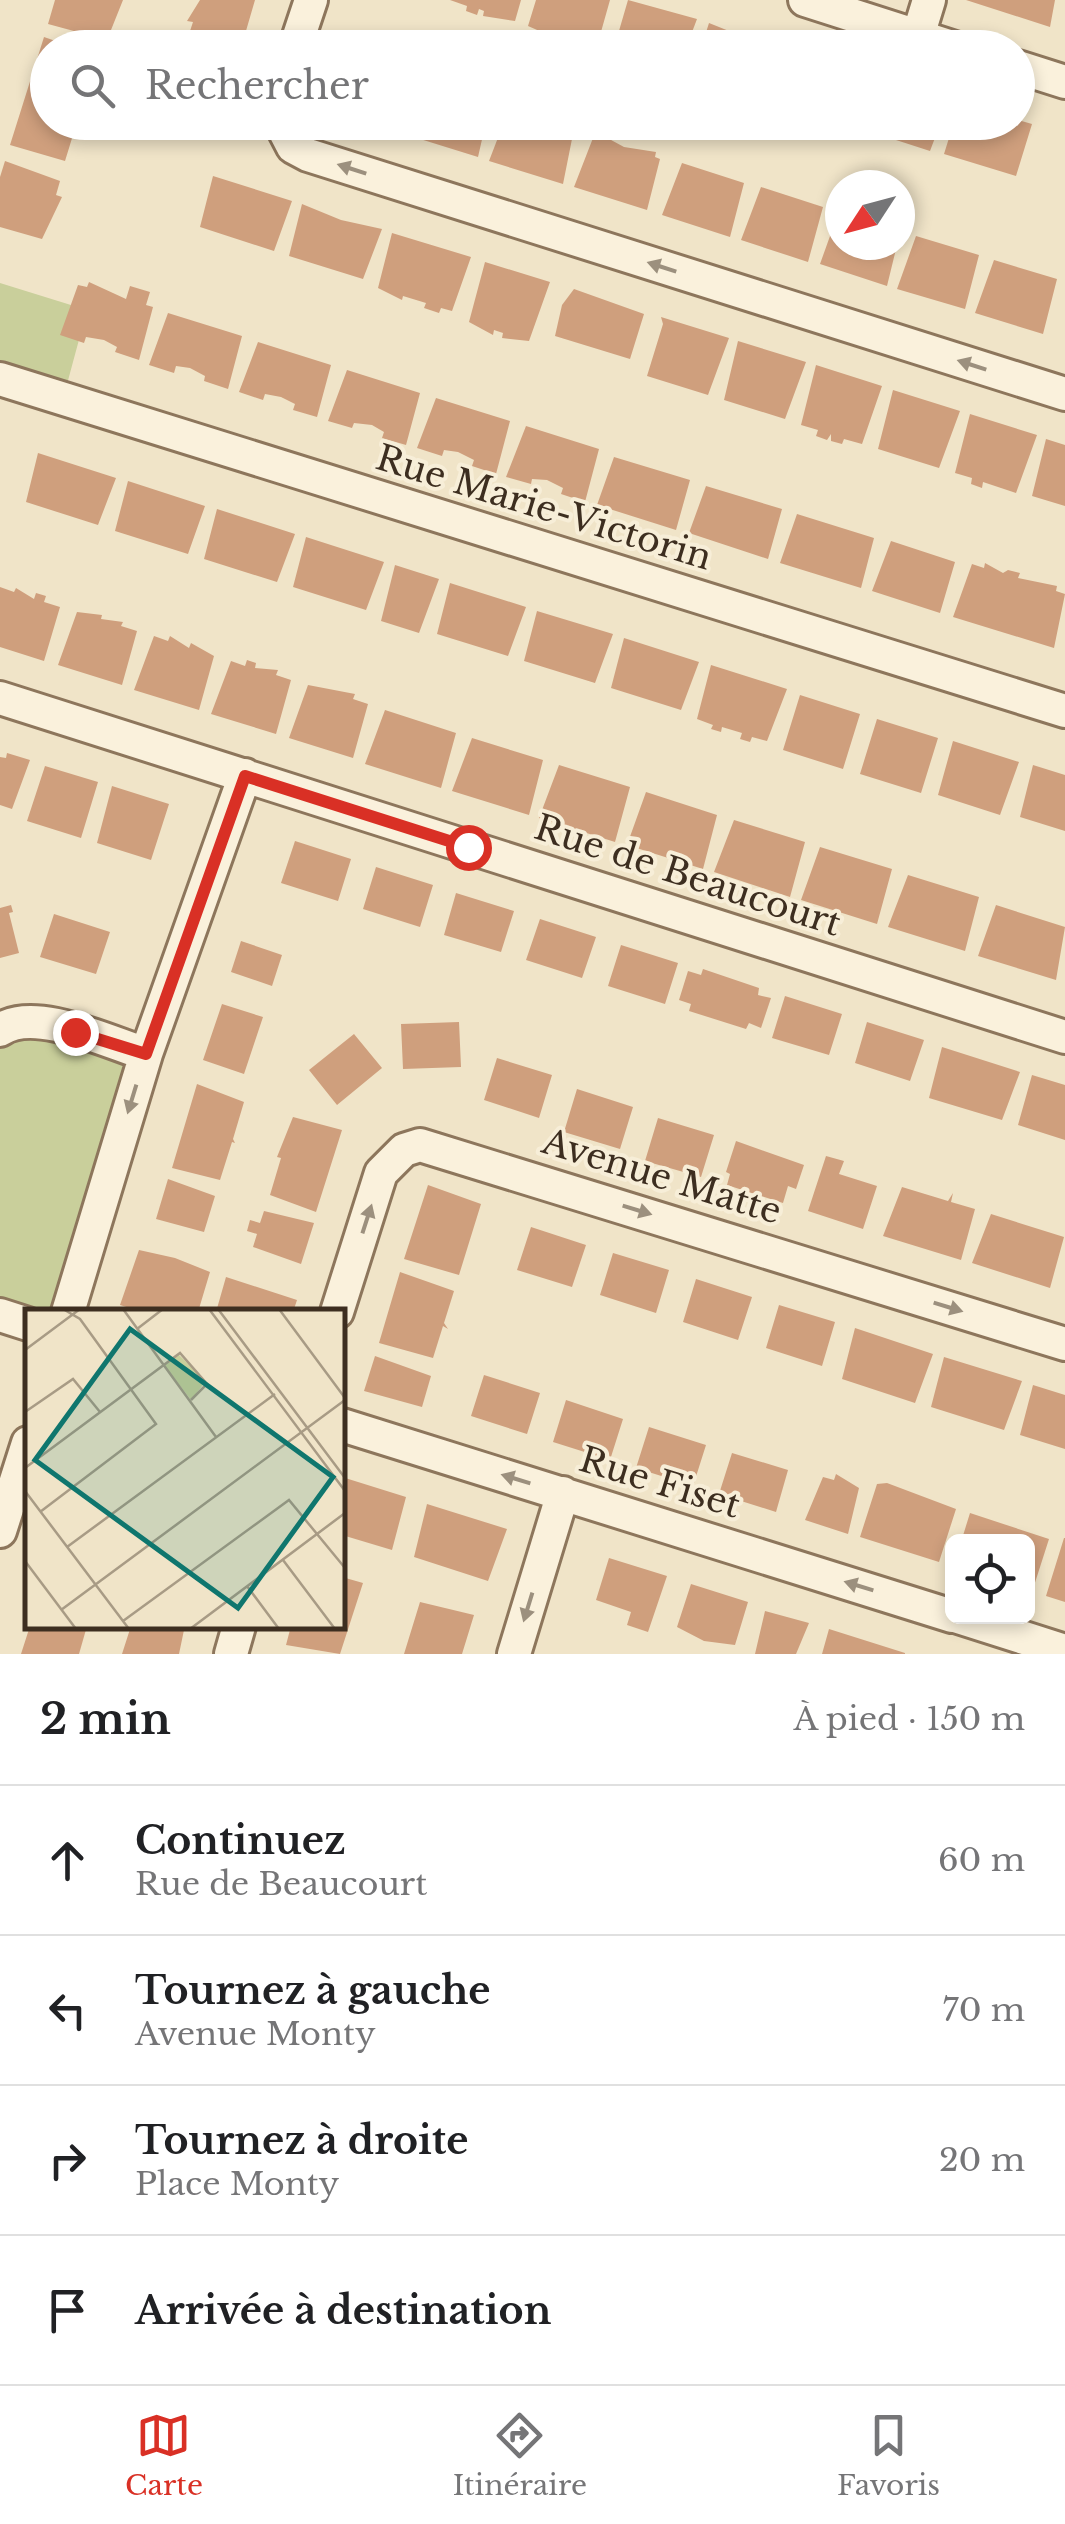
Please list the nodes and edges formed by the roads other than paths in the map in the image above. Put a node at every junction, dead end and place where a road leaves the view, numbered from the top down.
1 (311, 0) edge
2 (805, 0) edge
3 (930, 0) edge
4 (301, 30) edge
5 (899, 30) edge
6 (920, 30) edge
7 (1035, 72) edge
8 (1065, 82) edge
9 (289, 140) edge
10 (0, 379) edge
11 (1065, 394) edge
12 (0, 698) edge
13 (1065, 711) edge
14 (245, 776) junction
15 (0, 1030) edge
16 (1065, 1037) edge
17 (146, 1054) junction
18 (69, 1309) edge
19 (338, 1309) edge
20 (0, 1315) edge
21 (25, 1323) edge
22 (1065, 1344) edge
23 (345, 1426) edge
24 (25, 1452) edge
25 (563, 1493) junction
26 (0, 1531) edge
27 (945, 1613) edge
28 (979, 1624) edge
29 (238, 1629) edge
30 (1065, 1651) edge
31 (231, 1654) edge
32 (514, 1654) edge

1 - 4 street
2 - 5 street
3 - 6 street
7 - 8 street
11 -> 9 street
10 - 13 street, Rue Marie-Victorin
12 - 14 street, Rue de Beaucourt
14 - 16 street, Rue de Beaucourt
14 - 17 street
15 - 17 street
17 -> 18 street
19 -> 22 street, Avenue Matte
20 - 21 street
25 -> 23 street, Rue Fiset
24 - 26 street
27 -> 25 street, Rue Fiset
25 -> 32 street
28 - 30 street, Rue Fiset
29 - 31 street

